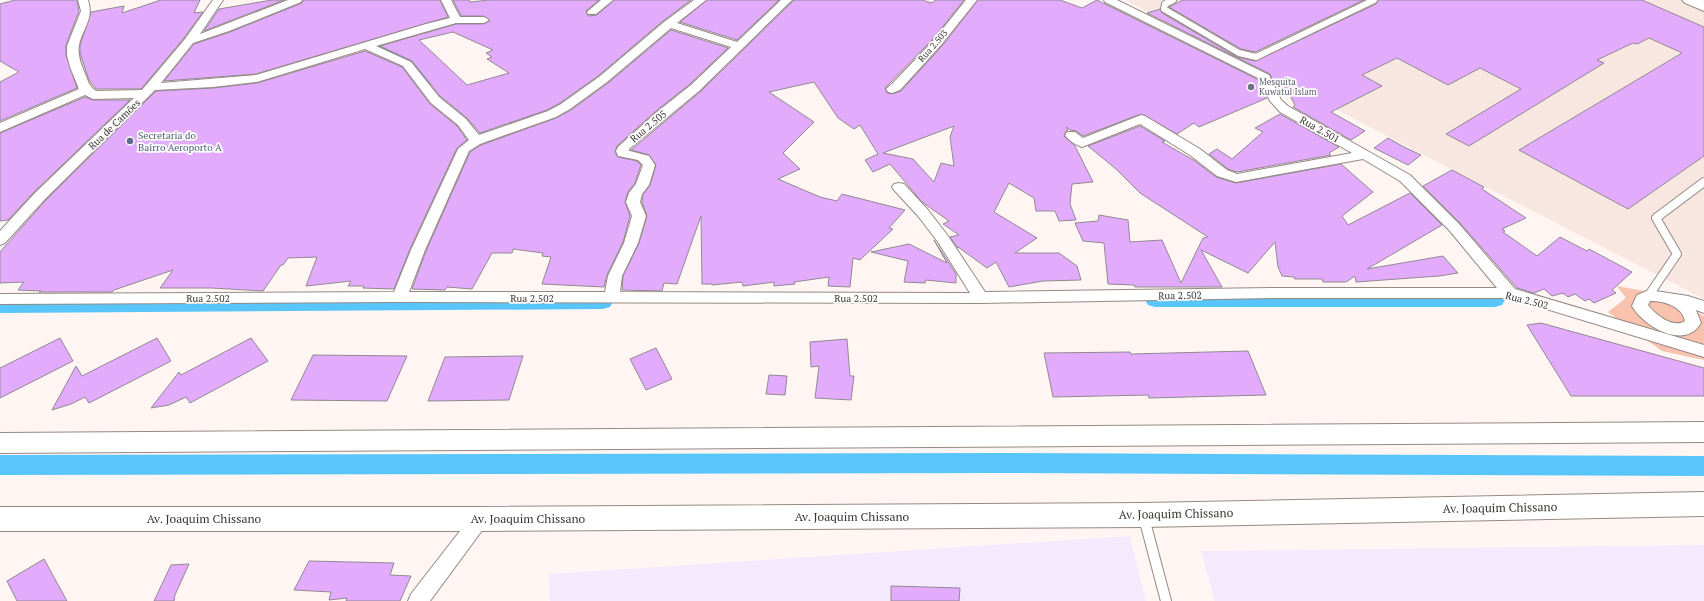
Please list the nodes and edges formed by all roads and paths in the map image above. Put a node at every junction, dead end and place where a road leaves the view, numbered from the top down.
1 (83, 0) edge
2 (218, 0) edge
3 (297, 0) edge
4 (446, 0) edge
5 (608, 0) edge
6 (701, 0) edge
7 (787, 0) edge
8 (972, 0) edge
9 (1109, 0) edge
10 (1173, 0) edge
11 (1374, 0) edge
12 (1690, 0) edge
13 (1704, 6) edge
14 (592, 12) dead end
15 (456, 20) junction
16 (484, 20) dead end
17 (668, 24) junction
18 (189, 41) junction
19 (368, 46) junction
20 (740, 46) junction
21 (892, 89) dead end
22 (86, 90) junction
23 (148, 91) junction
24 (0, 128) edge
25 (1071, 135) dead end
26 (476, 141) junction
27 (1365, 155) junction
28 (1704, 182) edge
29 (899, 187) dead end
30 (0, 240) edge
31 (1510, 293) junction
32 (1649, 295) junction
33 (399, 297) junction
34 (611, 298) junction
35 (981, 298) junction
36 (0, 300) edge
37 (1675, 300) junction
38 (1704, 308) edge
39 (1644, 312) junction
40 (1622, 327) junction
41 (1667, 327) junction
42 (1689, 346) junction
43 (1704, 351) edge
44 (1704, 432) edge
45 (0, 443) edge
46 (1704, 504) edge
47 (1144, 515) junction
48 (0, 519) edge
49 (480, 519) junction
50 (418, 601) edge
51 (1166, 601) edge

1 - 22 street
2 - 18 street, Rua de Camões
3 - 18 street
4 - 15 street
5 - 14 street
6 - 17 street
7 - 20 street, Rua 2.505
8 - 21 street, Rua 2.503
9 - 27 street, Rua 2.501
10 - 11 lane
12 - 13 main road
15 - 16 street
15 - 19 street
17 - 20 street
17 - 26 street
18 - 23 street, Rua de Camões
19 - 23 street
19 - 26 street
20 - 34 street, Rua 2.505
22 - 23 street
22 - 24 street
23 - 30 street, Rua de Camões
25 - 27 street
26 - 33 street
27 - 31 street, Rua 2.501
28 - 32 lane
29 - 35 street
31 - 35 street, Rua 2.502
31 - 40 street, Rua 2.502
32 - 37 street
32 - 39 street
33 - 34 street, Rua 2.502
33 - 36 street, Rua 2.502
34 - 35 street, Rua 2.502
37 - 38 street
37 - 41 street
39 - 40 street
39 - 41 street
40 - 42 street, Rua 2.502
41 - 42 street
42 - 43 street, Rua 2.502
44 - 45 main road
46 - 47 main road, Av. Joaquim Chissano
47 - 49 main road, Av. Joaquim Chissano
47 - 51 lane
48 - 49 main road, Av. Joaquim Chissano
49 - 50 street

